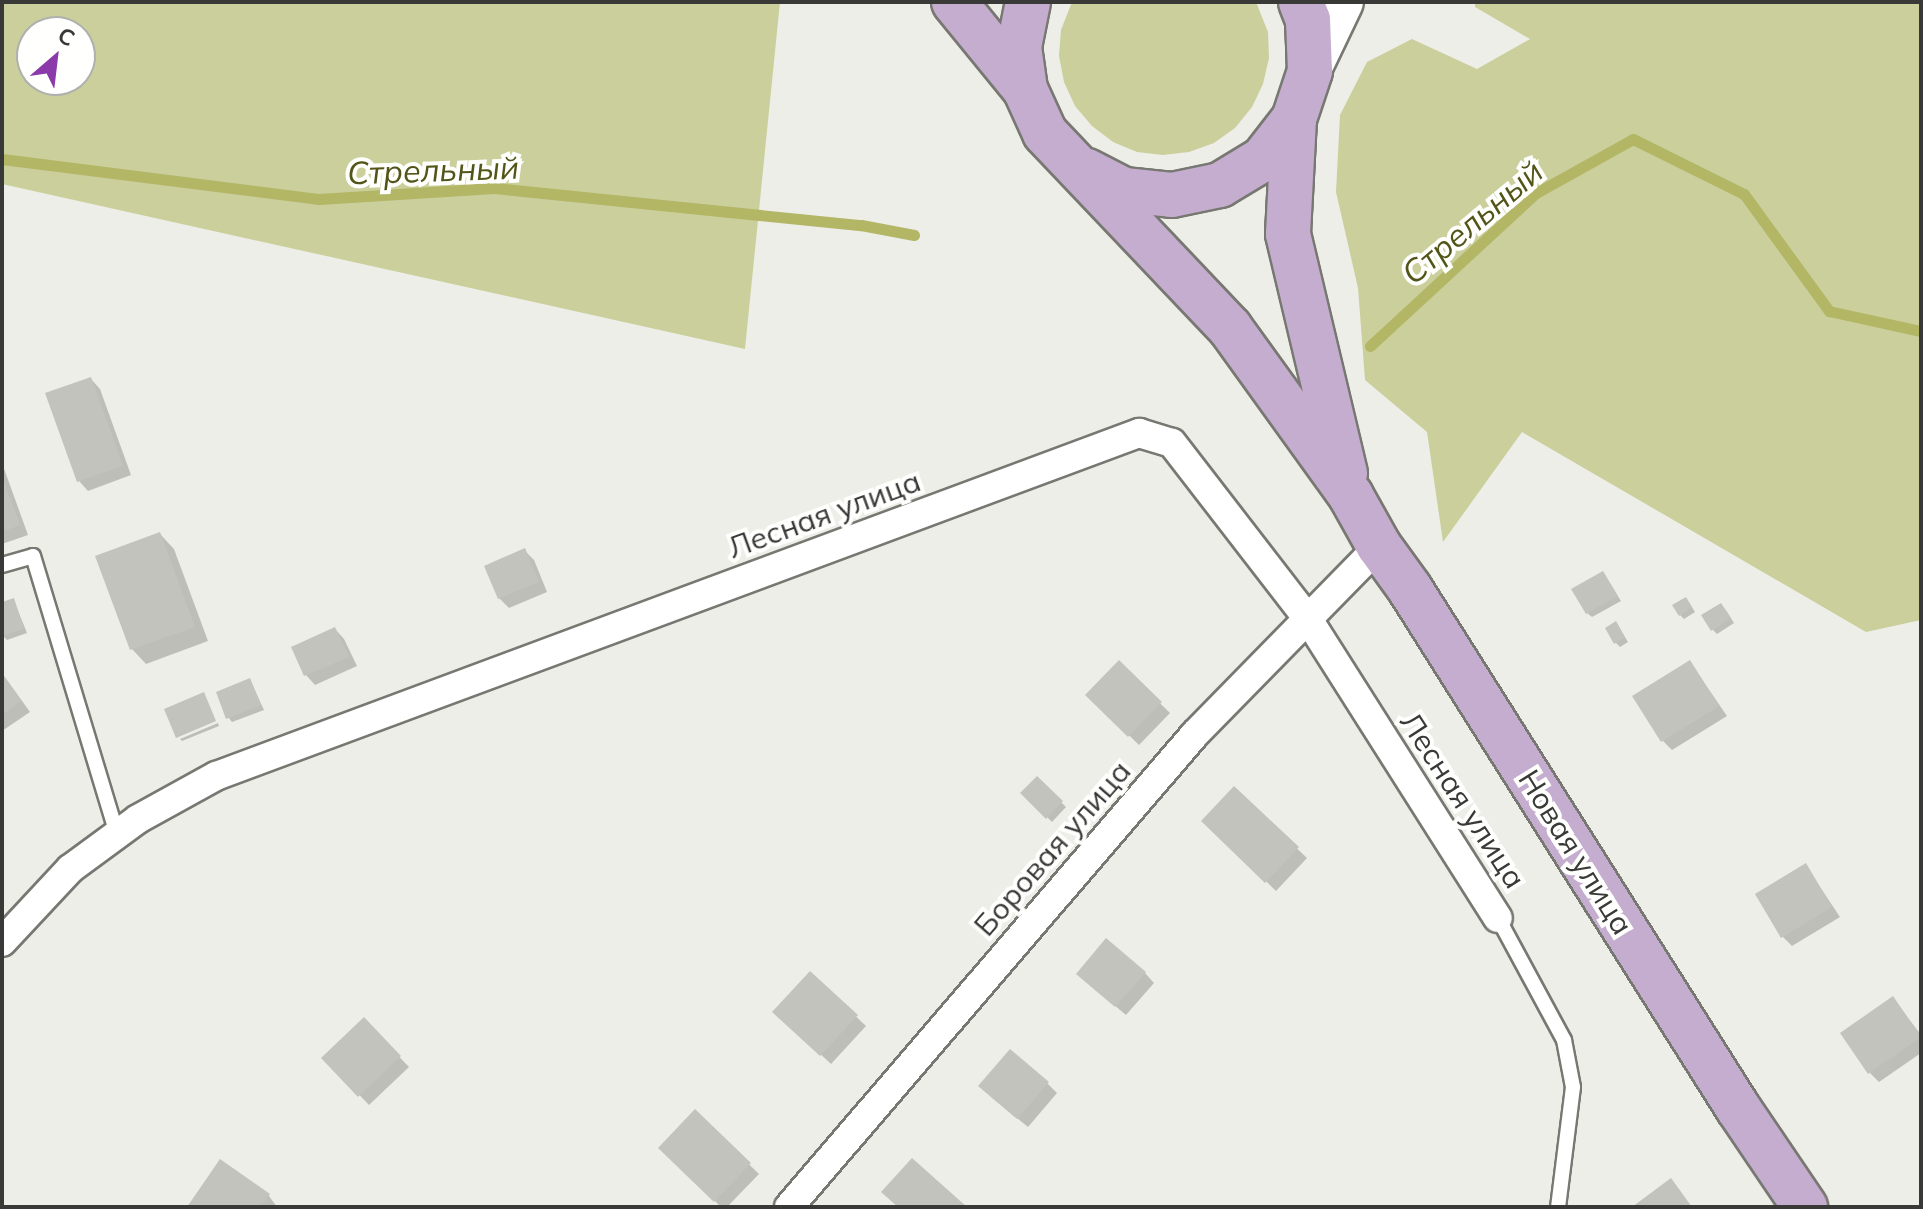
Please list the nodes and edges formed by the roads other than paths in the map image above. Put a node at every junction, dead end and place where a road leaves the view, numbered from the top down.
1 (954, 2) edge
2 (1028, 2) edge
3 (1301, 2) edge
4 (1343, 2) edge
5 (1310, 71) junction
6 (1025, 89) junction
7 (1294, 119) junction
8 (1078, 166) junction
9 (1351, 496) junction
10 (1379, 546) junction
11 (2, 565) edge
12 (1308, 619) junction
13 (117, 835) junction
14 (1498, 918) joint
15 (2, 942) edge
16 (789, 1207) edge
17 (1558, 1207) edge
18 (1805, 1207) edge

1 - 6 main road
2 - 6 main road
3 - 5 main road
4 - 5 main road
5 - 7 main road
6 - 8 main road
7 - 8 main road
7 - 9 main road
8 - 9 main road
9 - 10 main road, Новая улица
10 - 12 street, Боровая улица
10 - 18 main road, Новая улица
11 - 13 lane
12 - 13 street, Лесная улица
12 - 14 street, Лесная улица
12 - 16 street, Боровая улица
13 - 15 street, Лесная улица
14 - 17 lane

